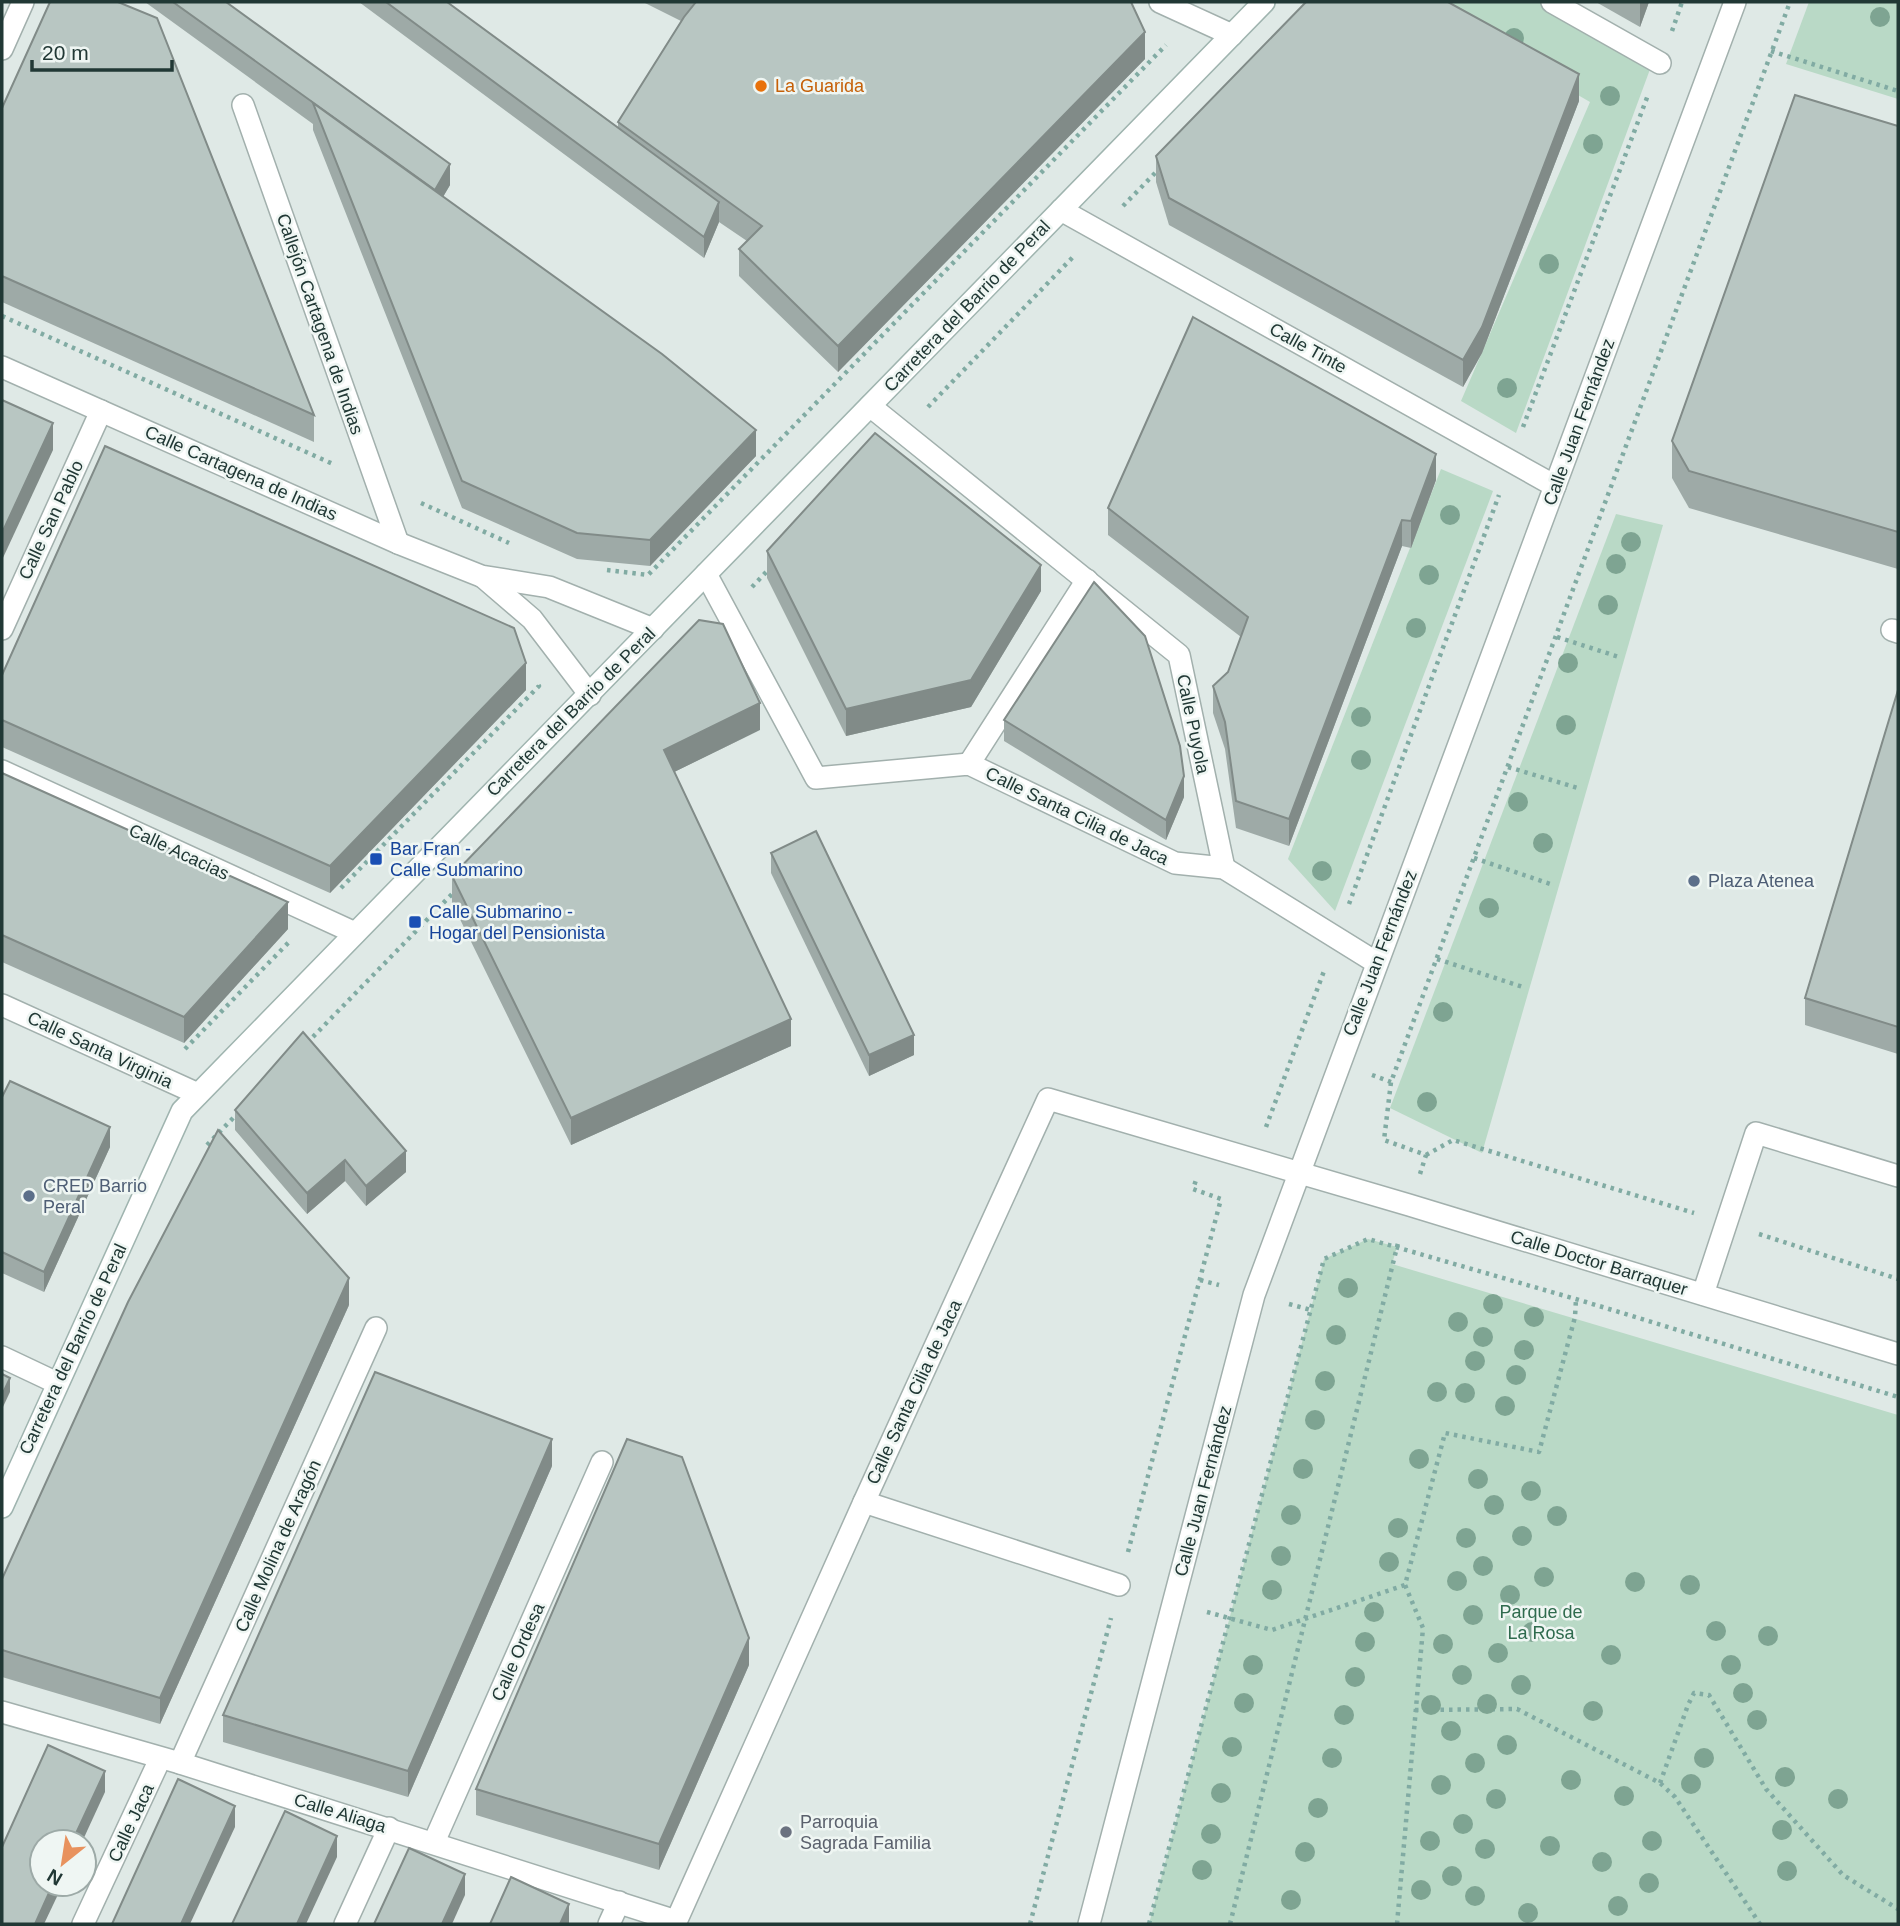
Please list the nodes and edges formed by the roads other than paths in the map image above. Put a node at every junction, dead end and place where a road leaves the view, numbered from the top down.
1 (23, 2) edge
2 (1160, 2) edge
3 (1264, 2) edge
4 (1552, 2) edge
5 (1735, 2) edge
6 (1232, 35) junction
7 (2, 49) edge
8 (1660, 63) dead end
9 (243, 105) dead end
10 (1061, 210) junction
11 (2, 366) edge
12 (870, 406) junction
13 (101, 411) junction
14 (1555, 486) junction
15 (398, 543) junction
16 (706, 575) junction
17 (481, 576) junction
18 (1087, 580) junction
19 (2, 629) edge
20 (653, 629) junction
21 (590, 695) junction
22 (969, 764) junction
23 (2, 771) edge
24 (1223, 868) junction
25 (355, 933) junction
26 (1377, 963) junction
27 (2, 1005) edge
28 (198, 1094) junction
29 (1298, 1173) junction
30 (1898, 1176) edge
31 (1703, 1294) junction
32 (376, 1328) dead end
33 (1898, 1354) edge
34 (2, 1357) edge
35 (57, 1383) junction
36 (603, 1462) dead end
37 (864, 1502) junction
38 (2, 1507) edge
39 (1119, 1585) road end
40 (2, 1712) edge
41 (170, 1761) junction
42 (389, 1828) junction
43 (434, 1842) junction
44 (619, 1902) junction
45 (676, 1923) edge
46 (83, 1924) edge
47 (345, 1924) edge
48 (609, 1924) edge
49 (1089, 1924) edge

1 - 7 street
2 - 6 street
3 - 6 street, Carretera del Barrio de Peral
4 - 8 street
5 - 14 street, Calle Juan Fernández
6 - 10 street, Carretera del Barrio de Peral
9 - 15 street, Callejón Cartagena de Indias
10 - 12 street, Carretera del Barrio de Peral
10 - 14 street, Calle Tinte
11 - 13 street, Calle Cartagena de Indias
12 - 16 street, Carretera del Barrio de Peral
12 - 18 street, Calle Puyola
13 - 15 street, Calle Cartagena de Indias
13 - 19 street, Calle San Pablo
14 - 26 street, Calle Juan Fernández
15 - 17 street, Calle Cartagena de Indias
16 - 20 street, Carretera del Barrio de Peral
16 - 22 street, Calle Santa Cilia de Jaca
17 - 20 street, Calle Cartagena de Indias
17 - 21 street, Calle Cartagena de Indias
18 - 22 street
18 - 24 street, Calle Puyola
20 - 21 street, Carretera del Barrio de Peral
21 - 25 street, Carretera del Barrio de Peral
22 - 24 street, Calle Santa Cilia de Jaca
23 - 25 street, Calle Acacias
24 - 26 street, Calle Santa Cilia de Jaca
25 - 28 street, Carretera del Barrio de Peral
26 - 29 street, Calle Juan Fernández
27 - 28 street, Calle Santa Virginia
28 - 35 street, Carretera del Barrio de Peral
29 - 31 street, Calle Doctor Barraquer
29 - 37 street, Calle Santa Cilia de Jaca
29 - 49 street, Calle Juan Fernández
30 - 31 street
31 - 33 street, Calle Doctor Barraquer
32 - 41 street, Calle Molina de Aragón
34 - 35 street
35 - 38 street, Carretera del Barrio de Peral
36 - 43 street, Calle Ordesa
37 - 39 street
37 - 45 street, Calle Santa Cilia de Jaca
40 - 41 street, Calle Aliaga
41 - 42 street, Calle Aliaga
41 - 46 street, Calle Jaca
42 - 43 street, Calle Aliaga
42 - 47 street
43 - 44 street, Calle Aliaga
44 - 45 street, Calle Aliaga
44 - 48 street

